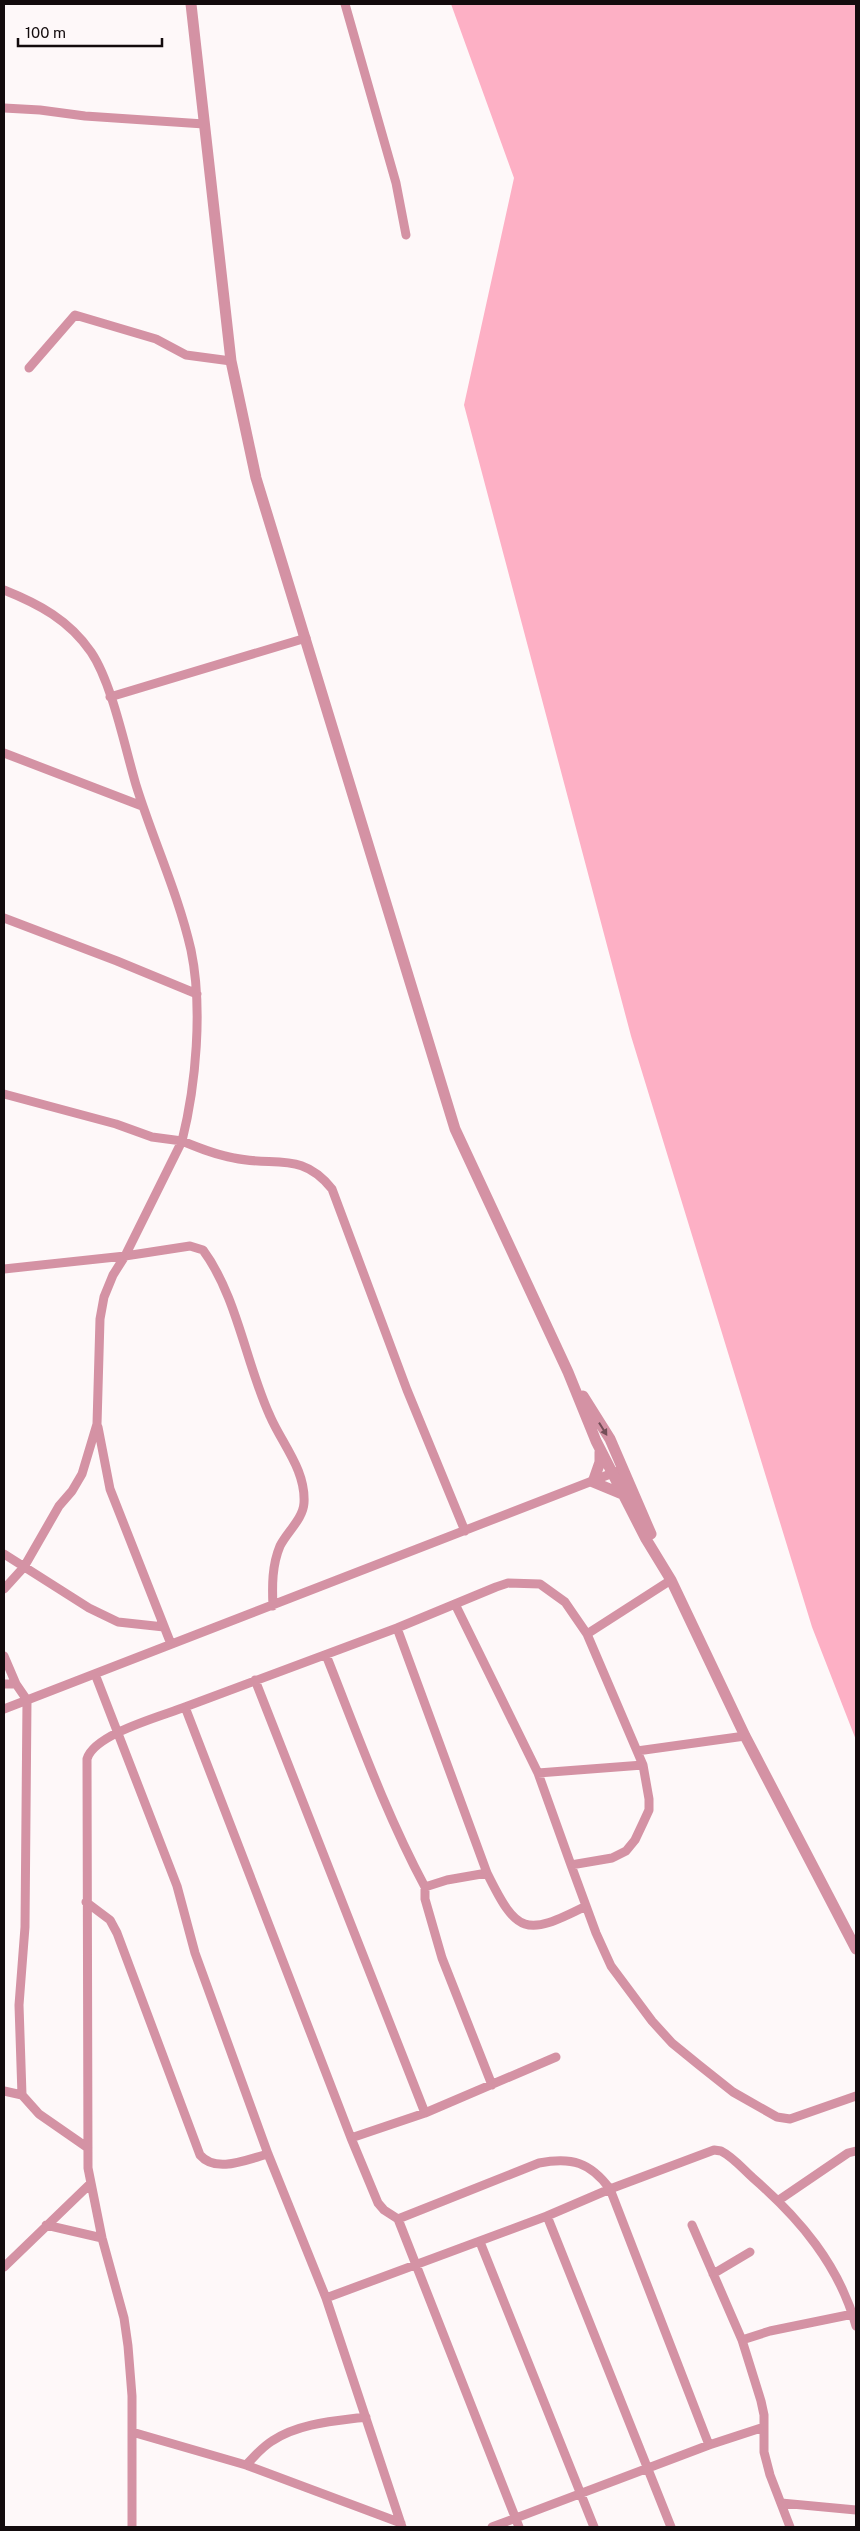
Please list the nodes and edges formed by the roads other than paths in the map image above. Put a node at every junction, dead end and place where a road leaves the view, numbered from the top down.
1 (191, 4) edge
2 (345, 4) edge
3 (4, 108) edge
4 (204, 124) junction
5 (406, 235) dead end
6 (231, 361) junction
7 (29, 368) dead end
8 (4, 590) edge
9 (306, 638) junction
10 (110, 697) junction
11 (4, 753) edge
12 (142, 806) junction
13 (4, 918) edge
14 (197, 994) junction
15 (4, 1094) edge
16 (182, 1142) junction
17 (125, 1256) junction
18 (4, 1270) edge
19 (568, 1372) junction
20 (97, 1424) junction
21 (600, 1450) junction
22 (623, 1469) junction
23 (612, 1474) junction
24 (593, 1482) junction
25 (622, 1494) junction
26 (465, 1531) junction
27 (4, 1554) edge
28 (657, 1555) junction
29 (24, 1567) junction
30 (671, 1580) junction
31 (4, 1589) edge
32 (455, 1604) junction
33 (273, 1606) junction
34 (164, 1627) junction
35 (397, 1628) junction
36 (587, 1634) junction
37 (171, 1644) junction
38 (326, 1655) junction
39 (4, 1656) edge
40 (95, 1674) junction
41 (255, 1680) junction
42 (4, 1684) edge
43 (16, 1684) junction
44 (27, 1700) junction
45 (185, 1707) junction
46 (4, 1709) edge
47 (118, 1732) junction
48 (745, 1736) junction
49 (637, 1751) junction
50 (642, 1765) junction
51 (538, 1774) junction
52 (571, 1865) junction
53 (487, 1873) junction
54 (425, 1887) junction
55 (86, 1902) junction
56 (586, 1906) junction
57 (856, 1949) edge
58 (556, 2057) dead end
59 (492, 2085) junction
60 (4, 2091) edge
61 (22, 2096) junction
62 (856, 2096) edge
63 (425, 2113) junction
64 (351, 2138) junction
65 (88, 2148) junction
66 (856, 2151) edge
67 (268, 2154) junction
68 (90, 2184) junction
69 (610, 2189) junction
70 (779, 2200) junction
71 (546, 2216) junction
72 (398, 2219) junction
73 (46, 2225) junction
74 (692, 2225) dead end
75 (102, 2238) junction
76 (480, 2242) junction
77 (750, 2252) dead end
78 (415, 2266) junction
79 (4, 2267) edge
80 (714, 2274) junction
81 (326, 2298) junction
82 (853, 2314) junction
83 (856, 2326) edge
84 (742, 2340) junction
85 (366, 2417) junction
86 (764, 2427) junction
87 (132, 2432) junction
88 (708, 2445) junction
89 (246, 2465) junction
90 (647, 2469) junction
91 (581, 2494) junction
92 (781, 2504) junction
93 (856, 2510) edge
94 (517, 2523) edge
95 (402, 2525) edge
96 (132, 2527) edge
97 (492, 2527) edge
98 (594, 2527) edge
99 (671, 2527) edge
100 (790, 2527) edge

1 - 4 street
2 - 5 street
3 - 4 street
4 - 6 street
6 - 7 street
6 - 9 street
8 - 10 street
9 - 10 street
9 - 19 street
10 - 12 street
11 - 12 street
12 - 14 street
13 - 14 street
14 - 16 street
15 - 16 street
16 - 17 street
16 - 26 street
17 - 18 street
17 - 20 street
17 - 33 street
19 - 21 street
19 -> 22 street
20 - 29 street
20 - 34 street
21 - 23 street
21 - 24 street
22 - 23 street
22 - 28 street
23 - 24 street
23 - 25 street
24 - 25 street
24 - 26 street
25 - 28 street
26 - 33 street
27 - 29 street
28 - 30 street
29 - 31 street
29 - 34 street
30 - 36 street
30 - 48 street
32 - 35 street
32 - 36 street
32 - 51 street
33 - 37 street
34 - 37 street
35 - 38 street
35 - 53 street
36 - 49 street
37 - 40 street
38 - 41 street
38 - 54 street
39 - 43 street
40 - 44 street
40 - 47 street
41 - 45 street
41 - 63 street
42 - 43 street
43 - 44 street
44 - 46 street
44 - 61 street
45 - 47 street
45 - 64 street
47 - 55 street
47 - 67 street
48 - 49 street
48 - 57 street
49 - 50 street
50 - 51 street
50 - 52 street
51 - 52 street
52 - 56 street
53 - 54 street
53 - 56 street
54 - 59 street
55 - 65 street
55 - 67 street
56 - 62 street
58 - 59 street
59 - 63 street
60 - 61 street
61 - 65 street
63 - 64 street
64 - 72 street
65 - 68 street
66 - 70 street
67 - 81 street
68 - 73 street
68 - 75 street
69 - 70 street
69 - 71 street
69 - 72 street
69 - 88 street
70 - 82 street
71 - 76 street
71 - 90 street
72 - 78 street
73 - 75 street
73 - 79 street
74 - 80 street
75 - 87 street
76 - 78 street
76 - 91 street
77 - 80 street
78 - 81 street
78 - 94 street
80 - 84 street
81 - 85 street
82 - 83 street
82 - 84 street
84 - 86 street
85 - 89 street
85 - 95 street
86 - 88 street
86 - 92 street
87 - 89 street
87 - 96 street
88 - 90 street
89 - 95 street
90 - 91 street
90 - 99 street
91 - 94 street
91 - 98 street
92 - 93 street
92 - 100 street
94 - 97 street

